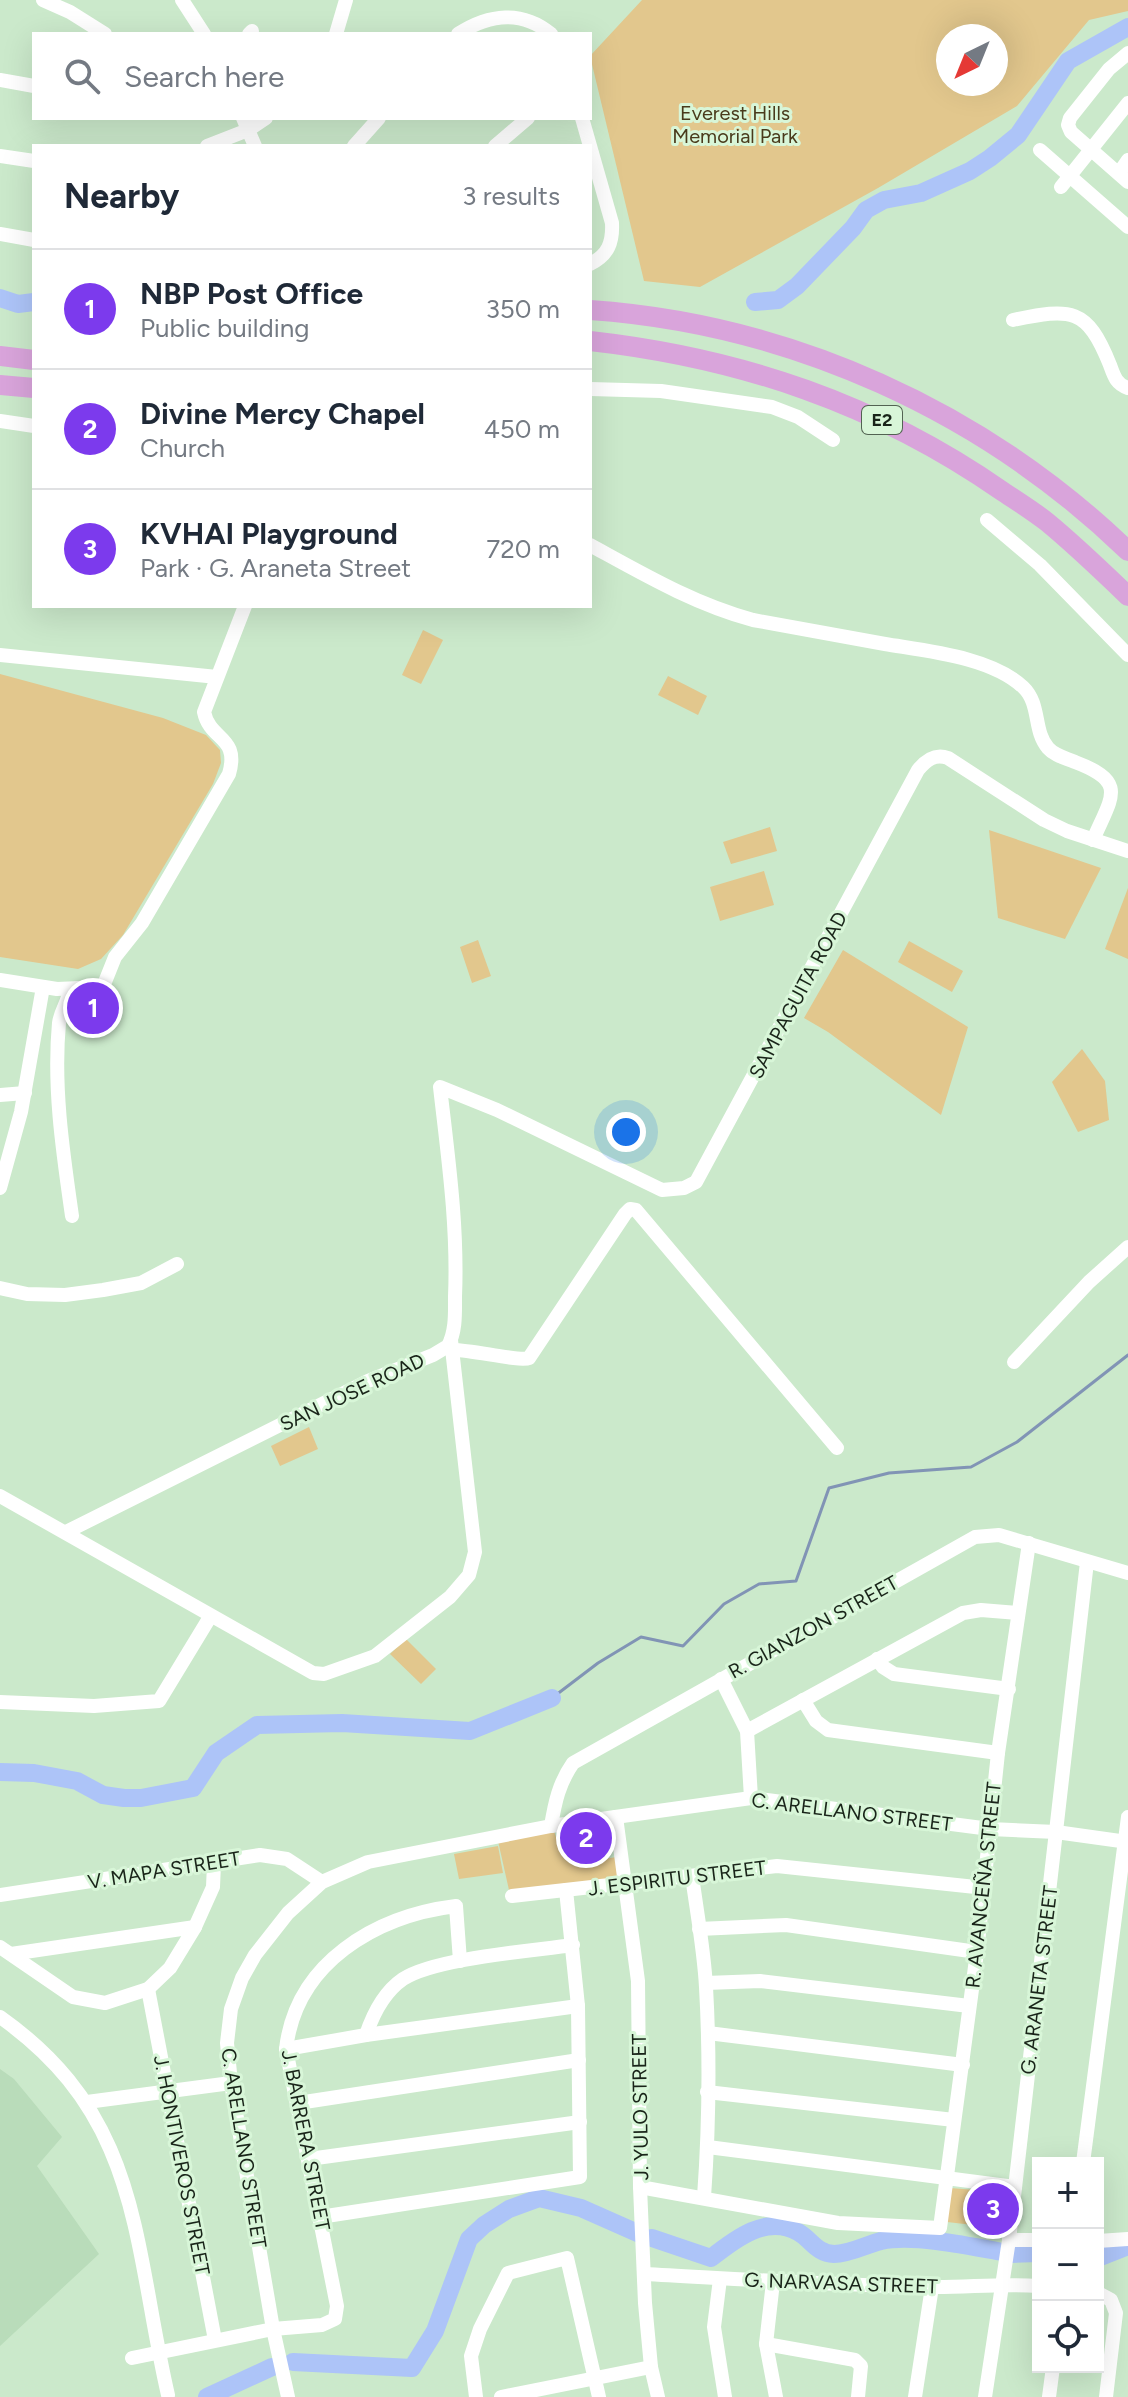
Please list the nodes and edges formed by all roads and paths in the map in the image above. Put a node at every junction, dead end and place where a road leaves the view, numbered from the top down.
1 (182, 0) edge
2 (346, 0) edge
3 (50, 1) edge
4 (102, 32) edge
5 (203, 32) edge
6 (337, 32) edge
7 (461, 32) edge
8 (548, 32) edge
9 (1128, 53) edge
10 (0, 80) edge
11 (32, 86) edge
12 (1128, 103) edge
13 (377, 120) edge
14 (526, 120) edge
15 (583, 120) edge
16 (245, 124) edge
17 (210, 144) edge
18 (254, 144) edge
19 (356, 144) edge
20 (497, 144) edge
21 (589, 144) edge
22 (1090, 147) junction
23 (1040, 150) dead end
24 (592, 153) edge
25 (0, 156) edge
26 (1128, 160) edge
27 (32, 161) edge
28 (1123, 177) edge
29 (1065, 181) junction
30 (1128, 227) edge
31 (0, 234) edge
32 (32, 240) edge
33 (592, 263) edge
34 (592, 310) edge
35 (1013, 320) dead end
36 (592, 341) edge
37 (0, 356) edge
38 (32, 360) edge
39 (0, 385) edge
40 (32, 388) edge
41 (1128, 388) edge
42 (592, 389) edge
43 (0, 421) edge
44 (32, 426) edge
45 (833, 440) dead end
46 (987, 520) dead end
47 (592, 546) edge
48 (1128, 551) edge
49 (1128, 596) edge
50 (244, 608) edge
51 (0, 655) edge
52 (1128, 655) edge
53 (217, 677) junction
54 (1093, 840) junction
55 (1128, 851) edge
56 (0, 980) edge
57 (43, 987) junction
58 (70, 989) junction
59 (25, 1093) junction
60 (0, 1095) edge
61 (0, 1188) edge
62 (72, 1216) dead end
63 (1128, 1247) edge
64 (177, 1264) dead end
65 (0, 1288) edge
66 (452, 1345) junction
67 (1014, 1362) dead end
68 (837, 1448) dead end
69 (0, 1496) edge
70 (66, 1532) junction
71 (1029, 1543) junction
72 (1087, 1562) junction
73 (1128, 1573) edge
74 (1018, 1613) junction
75 (210, 1617) junction
76 (877, 1659) junction
77 (721, 1679) junction
78 (1009, 1689) junction
79 (803, 1700) junction
80 (0, 1702) edge
81 (747, 1731) junction
82 (998, 1753) junction
83 (751, 1798) junction
84 (616, 1817) junction
85 (1128, 1817) edge
86 (551, 1826) junction
87 (990, 1829) junction
88 (1056, 1832) junction
89 (1126, 1842) edge
90 (214, 1864) junction
91 (692, 1876) junction
92 (322, 1882) junction
93 (626, 1884) junction
94 (985, 1888) junction
95 (566, 1890) junction
96 (0, 1895) edge
97 (512, 1896) dead end
98 (195, 1927) junction
99 (699, 1929) junction
100 (573, 1945) junction
101 (6, 1950) edge
102 (977, 1952) junction
103 (460, 1961) junction
104 (706, 1983) junction
105 (148, 1989) junction
106 (578, 2006) junction
107 (969, 2006) junction
108 (0, 2017) edge
109 (708, 2033) junction
110 (366, 2035) junction
111 (286, 2049) junction
112 (579, 2060) junction
113 (963, 2065) junction
114 (231, 2083) junction
115 (168, 2092) junction
116 (707, 2092) junction
117 (87, 2102) junction
118 (298, 2103) junction
119 (954, 2120) junction
120 (580, 2122) junction
121 (708, 2147) junction
122 (1084, 2157) edge
123 (309, 2159) junction
124 (947, 2179) junction
125 (640, 2187) junction
126 (1015, 2187) junction
127 (704, 2197) junction
128 (320, 2217) junction
129 (1128, 2239) edge
130 (1009, 2240) junction
131 (1032, 2240) edge
132 (1104, 2241) edge
133 (644, 2274) junction
134 (720, 2279) junction
135 (773, 2282) junction
136 (1002, 2284) junction
137 (1032, 2286) edge
138 (932, 2287) junction
139 (1104, 2296) edge
140 (273, 2329) junction
141 (215, 2340) junction
142 (766, 2344) junction
143 (158, 2353) junction
144 (132, 2358) dead end
145 (651, 2367) junction
146 (1052, 2373) edge
147 (597, 2379) junction
148 (535, 2394) edge
149 (168, 2395) dead end
150 (288, 2397) edge
151 (476, 2397) edge
152 (501, 2397) edge
153 (599, 2397) edge
154 (658, 2397) edge
155 (725, 2397) edge
156 (776, 2397) edge
157 (858, 2397) edge
158 (915, 2397) edge
159 (985, 2397) edge
160 (1049, 2397) edge
161 (1106, 2397) edge

1 - 5 street
2 - 6 street
3 - 4 street
7 - 8 street
9 - 22 street
10 - 11 street
12 - 22 street
13 - 19 street
14 - 20 street
15 - 21 street
16 - 17 street
16 - 18 street
22 - 28 street
22 - 29 street
23 - 29 street
24 - 33 street
25 - 27 street
26 - 28 street
29 - 30 street
31 - 32 street
34 - 48 highway, E2
35 - 41 street
36 - 49 highway, E2
37 - 38 highway
39 - 40 highway
42 - 45 street
43 - 44 street
46 - 52 street
47 - 54 street
50 - 53 street
51 - 53 street
53 - 58 street
54 - 55 street, SAMPAGUITA ROAD
54 - 66 street, SAMPAGUITA ROAD
56 - 57 street
57 - 58 street
57 - 59 street
58 - 62 street
59 - 60 street
59 - 61 street
63 - 67 street
64 - 65 street
66 - 68 street
66 - 70 street, SAN JOSE ROAD
66 - 75 street
69 - 70 street
70 - 75 street
71 - 72 street, R. GIANZON STREET
71 - 74 street, R. AVANCEÑA STREET
71 - 77 street, R. GIANZON STREET
72 - 73 street, R. GIANZON STREET
72 - 88 street, G. ARANETA STREET
74 - 76 street
74 - 78 street, R. AVANCEÑA STREET
75 - 80 street
76 - 78 street
76 - 79 street
77 - 81 street
77 - 86 street, R. GIANZON STREET
78 - 82 street, R. AVANCEÑA STREET
79 - 81 street
79 - 82 street
81 - 83 street
82 - 87 street, R. AVANCEÑA STREET
83 - 84 street, C. ARELLANO STREET
83 - 87 street, C. ARELLANO STREET
84 - 86 street, C. ARELLANO STREET
84 - 93 street, J. YULO STREET
85 - 89 street
86 - 92 street, C. ARELLANO STREET
87 - 88 street, C. ARELLANO STREET
87 - 94 street, R. AVANCEÑA STREET
88 - 89 street, C. ARELLANO STREET
88 - 126 street, G. ARANETA STREET
89 - 122 street
90 - 92 street, V. MAPA STREET
90 - 96 street, V. MAPA STREET
90 - 98 street
91 - 93 street, J. ESPIRITU STREET
91 - 94 street, J. ESPIRITU STREET
91 - 99 street
92 - 114 street, C. ARELLANO STREET
93 - 95 street, J. ESPIRITU STREET
93 - 125 street, J. YULO STREET
94 - 102 street, R. AVANCEÑA STREET
95 - 97 street, J. ESPIRITU STREET
95 - 100 street
98 - 101 street
98 - 105 street
99 - 102 street
99 - 104 street
100 - 103 street
100 - 106 street
101 - 105 street
102 - 107 street, R. AVANCEÑA STREET
103 - 110 street
103 - 111 street, J. BARRERA STREET
104 - 107 street
104 - 109 street
105 - 115 street, J. HONTIVEROS STREET
106 - 110 street
106 - 112 street
107 - 113 street, R. AVANCEÑA STREET
108 - 117 street
109 - 113 street
109 - 116 street
110 - 111 street
111 - 118 street, J. BARRERA STREET
112 - 118 street
112 - 120 street
113 - 119 street, R. AVANCEÑA STREET
114 - 115 street
114 - 140 street, C. ARELLANO STREET
115 - 117 street
115 - 141 street, J. HONTIVEROS STREET
116 - 119 street
116 - 121 street
117 - 143 street
118 - 123 street, J. BARRERA STREET
119 - 124 street, R. AVANCEÑA STREET
120 - 123 street
120 - 128 street
121 - 124 street
121 - 127 street
123 - 128 street, J. BARRERA STREET
124 - 126 street
124 - 127 street, R. AVANCEÑA STREET
125 - 127 street
125 - 133 street, J. YULO STREET
126 - 130 street, G. ARANETA STREET
128 - 140 street, J. BARRERA STREET
129 - 132 street
130 - 131 street
130 - 136 street, G. ARANETA STREET
133 - 134 street, G. NARVASA STREET
133 - 145 street, J. YULO STREET
134 - 135 street, G. NARVASA STREET
134 - 155 street
135 - 138 street, G. NARVASA STREET
135 - 142 street
136 - 137 street, G. NARVASA STREET
136 - 138 street, G. NARVASA STREET
136 - 159 street, G. ARANETA STREET
138 - 158 street
139 - 161 street
140 - 141 street
140 - 150 street, C. ARELLANO STREET
141 - 143 street
142 - 156 street
142 - 157 street
143 - 144 street
143 - 149 street
145 - 147 street
145 - 154 street, J. YULO STREET
146 - 160 street
147 - 148 street
147 - 151 street
147 - 153 street
148 - 152 street

